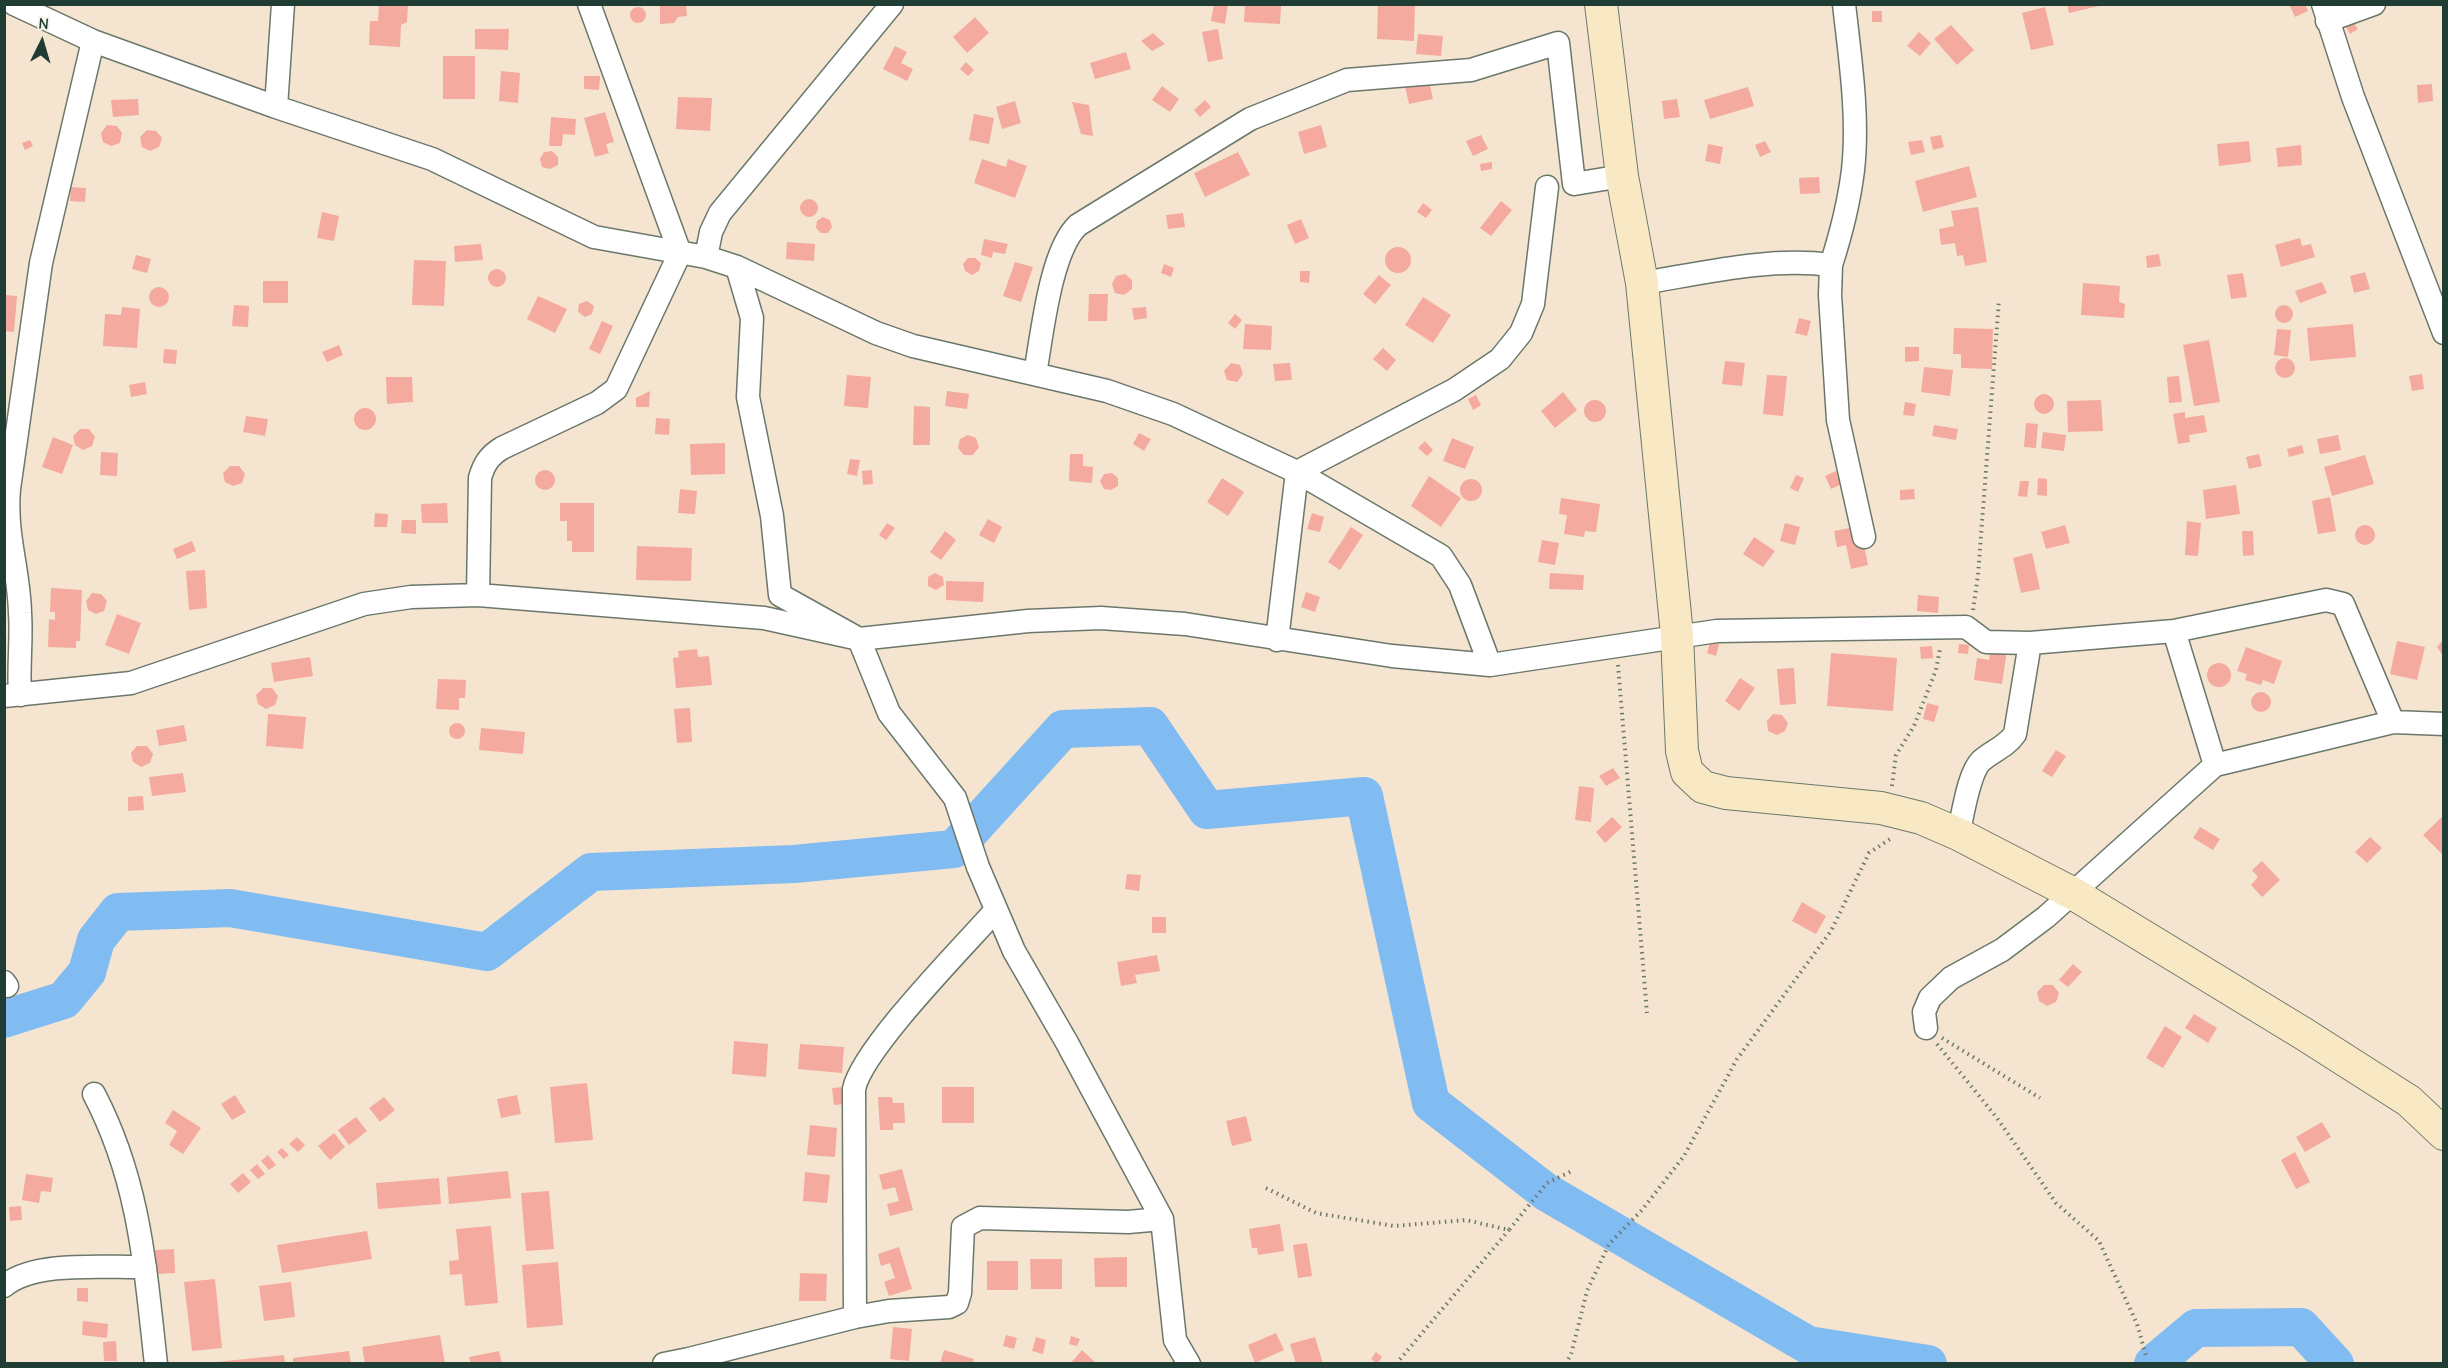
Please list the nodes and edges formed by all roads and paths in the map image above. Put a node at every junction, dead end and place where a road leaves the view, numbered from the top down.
1 (14, 4) edge
2 (283, 4) edge
3 (589, 4) edge
4 (892, 4) edge
5 (1601, 4) edge
6 (1844, 4) edge
7 (2374, 4) edge
8 (2325, 13) edge
9 (93, 41) junction
10 (276, 107) junction
11 (1623, 176) junction
12 (1547, 188) dead end
13 (680, 253) junction
14 (706, 257) junction
15 (1831, 265) junction
16 (737, 267) junction
17 (1642, 283) junction
18 (1999, 300) dead end
19 (2444, 333) edge
20 (1035, 374) junction
21 (1298, 472) junction
22 (1864, 537) dead end
23 (478, 595) junction
24 (1966, 627) junction
25 (2174, 630) junction
26 (1677, 635) junction
27 (859, 639) junction
28 (1277, 640) junction
29 (2030, 643) junction
30 (1616, 646) junction
31 (1490, 665) junction
32 (12, 695) edge
33 (2393, 722) junction
34 (2444, 724) edge
35 (2215, 765) junction
36 (1921, 818) junction
37 (1958, 834) junction
38 (2074, 894) junction
39 (996, 910) junction
40 (1647, 1013) dead end
41 (1926, 1028) junction
42 (94, 1095) dead end
43 (2040, 1098) dead end
44 (2444, 1134) edge
45 (1572, 1171) dead end
46 (1266, 1188) dead end
47 (1162, 1219) junction
48 (1509, 1230) junction
49 (145, 1267) junction
50 (4, 1286) edge
51 (855, 1317) junction
52 (2146, 1356) dead end
53 (689, 1361) edge
54 (156, 1364) edge
55 (664, 1364) edge
56 (1189, 1364) edge
57 (1395, 1364) edge
58 (1565, 1364) edge

1 - 9 street
2 - 10 street
3 - 13 street
4 - 14 street
5 - 11 street
6 - 15 street
7 - 8 street
8 - 19 street
9 - 10 street
9 - 32 street
10 - 13 street
11 - 17 street
11 - 20 street
12 - 21 street
13 - 14 street
13 - 23 street
14 - 16 street
15 - 17 street
15 - 22 street
16 - 20 street
16 - 27 street
17 - 26 street
18 - 24 path
20 - 21 street
21 - 28 street
21 - 31 street
23 - 27 street
23 - 32 street
24 - 26 street
24 - 29 street
24 - 36 path
25 - 29 street
25 - 33 street
25 - 35 street
26 - 30 street
26 - 36 street
27 - 28 street
27 - 39 street
28 - 31 street
29 - 37 street
30 - 31 street
30 - 40 path
33 - 34 street
33 - 35 street
35 - 38 street
36 - 37 street
36 - 58 path
37 - 38 street
38 - 41 street
38 - 44 street
39 - 47 street
39 - 51 street
41 - 43 path
41 - 52 path
42 - 49 street
45 - 48 path
46 - 48 path
47 - 51 street
47 - 56 street
48 - 57 path
49 - 50 street
49 - 54 street
51 - 53 street
53 - 55 street

